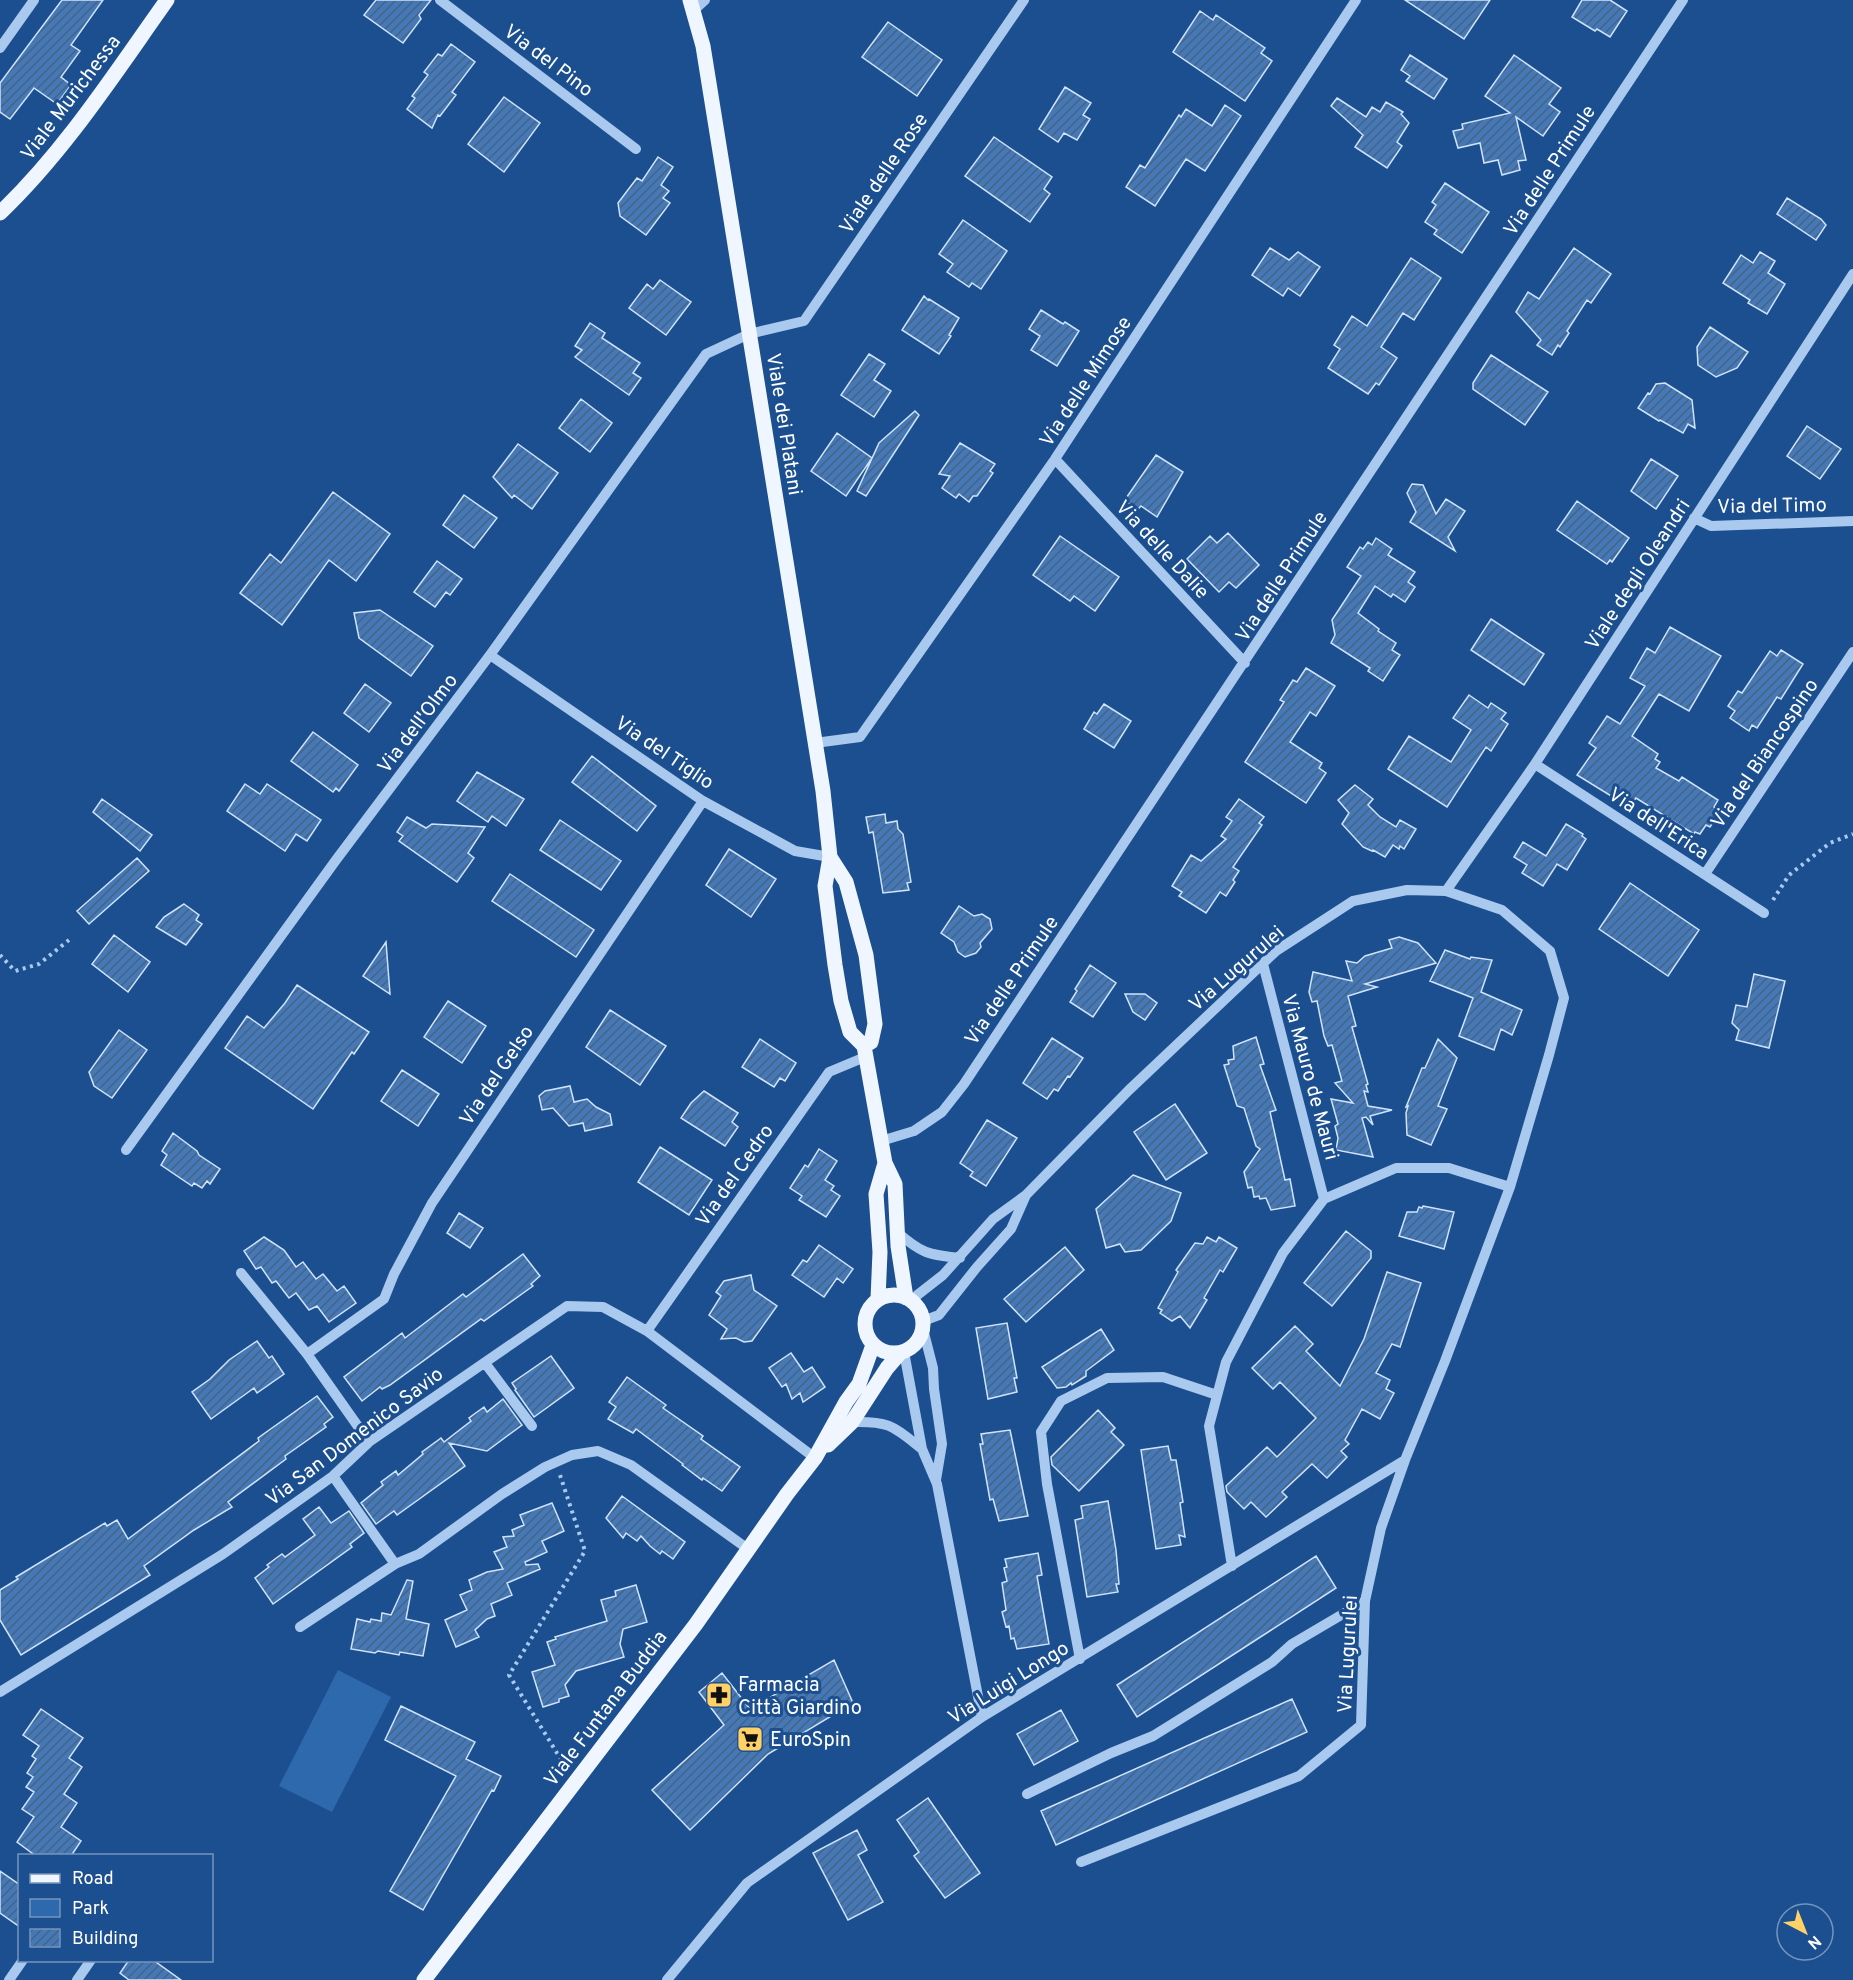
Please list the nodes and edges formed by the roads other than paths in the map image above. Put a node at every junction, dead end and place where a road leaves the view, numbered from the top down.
1 (34, 0) edge
2 (167, 0) edge
3 (440, 0) edge
4 (1024, 0) edge
5 (1356, 0) edge
6 (1683, 0) edge
7 (697, 3) edge
8 (0, 48) edge
9 (636, 149) dead end
10 (0, 213) edge
11 (1853, 274) edge
12 (749, 334) junction
13 (1055, 459) junction
14 (1694, 518) junction
15 (1853, 521) edge
16 (1853, 652) edge
17 (490, 655) junction
18 (1245, 663) junction
19 (815, 744) junction
20 (1535, 764) junction
21 (703, 801) junction
22 (830, 857) junction
23 (1705, 874) junction
24 (1446, 891) junction
25 (1764, 913) road end
26 (1263, 964) junction
27 (864, 1052) junction
28 (881, 1141) junction
29 (126, 1150) dead end
30 (885, 1163) junction
31 (1510, 1187) junction
32 (1026, 1195) junction
33 (1324, 1199) junction
34 (897, 1232) junction
35 (960, 1258) junction
36 (241, 1273) dead end
37 (879, 1299) junction
38 (909, 1299) junction
39 (923, 1325) junction
40 (647, 1331) junction
41 (873, 1345) junction
42 (902, 1352) junction
43 (307, 1354) junction
44 (485, 1363) junction
45 (1217, 1395) junction
46 (852, 1422) junction
47 (532, 1425) dead end
48 (369, 1442) junction
49 (922, 1449) junction
50 (815, 1458) junction
51 (1405, 1460) junction
52 (333, 1476) junction
53 (936, 1481) junction
54 (748, 1549) junction
55 (395, 1564) junction
56 (1232, 1566) junction
57 (1365, 1600) junction
58 (300, 1626) dead end
59 (1080, 1659) junction
60 (0, 1692) edge
61 (982, 1717) junction
62 (1027, 1794) dead end
63 (1081, 1862) dead end
64 (22, 1962) edge
65 (90, 1962) edge
66 (9, 1980) edge
67 (76, 1980) edge
68 (424, 1980) edge
69 (667, 1980) edge

1 - 8 street
2 - 10 main road, Viale Murichessa
3 - 9 street, Via del Pino
4 - 12 street, Viale delle Rose
5 - 13 street, Via delle Mimose
6 - 18 street, Via delle Primule
7 - 12 main road, Viale dei Platani
11 - 14 street, Viale degli Oleandri
12 - 17 street, Via dell'Olmo
12 - 19 main road, Viale dei Platani
13 - 18 street, Via delle Dalie
13 - 19 street, Via delle Mimose
14 - 15 street, Via del Timo
14 - 20 street, Viale degli Oleandri
16 - 23 street, Via del Biancospino
17 - 21 street, Via del Tiglio
17 - 29 street, Via dell'Olmo
18 - 28 street, Via delle Primule
19 - 22 main road, Viale dei Platani
20 - 23 street, Via dell'Erica
20 - 24 street, Viale degli Oleandri
21 - 22 street, Via del Tiglio
21 - 43 street, Via del Gelso
22 - 27 main road, Viale dei Platani
22 - 27 main road, Viale dei Platani
23 - 25 street, Via dell'Erica
24 - 26 street, Via Lugurulei
24 - 31 street, Via Lugurulei
26 - 32 street, Via Lugurulei
26 - 33 street, Via Mauro de Mauri
27 - 28 main road, Viale dei Platani
27 - 40 street, Via del Cedro
28 - 30 main road, Viale dei Platani
30 - 34 main road, Viale dei Platani
30 - 37 main road, Viale dei Platani
31 - 33 street
31 - 51 street, Via Lugurulei
32 - 35 street, Via Lugurulei
32 - 39 street, Via Lugurulei
33 - 45 street
34 - 35 street
34 - 38 main road, Viale dei Platani
35 - 38 street, Via Lugurulei
36 - 43 street
37 - 38 main road
37 - 41 main road, Viale dei Platani
38 - 39 main road, Viale dei Platani
39 - 42 main road
39 - 53 street
40 - 44 street, Via San Domenico Savio
40 - 50 street, Via San Domenico Savio
41 - 42 main road
41 - 50 main road, Viale Funtana Buddia
42 - 46 main road, Viale Funtana Buddia
42 - 49 street
43 - 48 street
44 - 47 street
44 - 48 street, Via San Domenico Savio
45 - 56 street
45 - 59 street
46 - 49 street
46 - 50 main road, Viale Funtana Buddia
48 - 52 street, Via San Domenico Savio
49 - 53 street
50 - 54 main road, Viale Funtana Buddia
51 - 56 street, Via Luigi Longo
51 - 57 street, Via Lugurulei
52 - 55 street
52 - 60 street, Via San Domenico Savio
53 - 61 street
54 - 55 street
54 - 68 main road, Viale Funtana Buddia
55 - 58 street
56 - 59 street, Via Luigi Longo
57 - 62 street
57 - 63 street, Via Lugurulei
59 - 61 street, Via Luigi Longo
61 - 69 street, Via Luigi Longo
64 - 66 street
65 - 67 street

